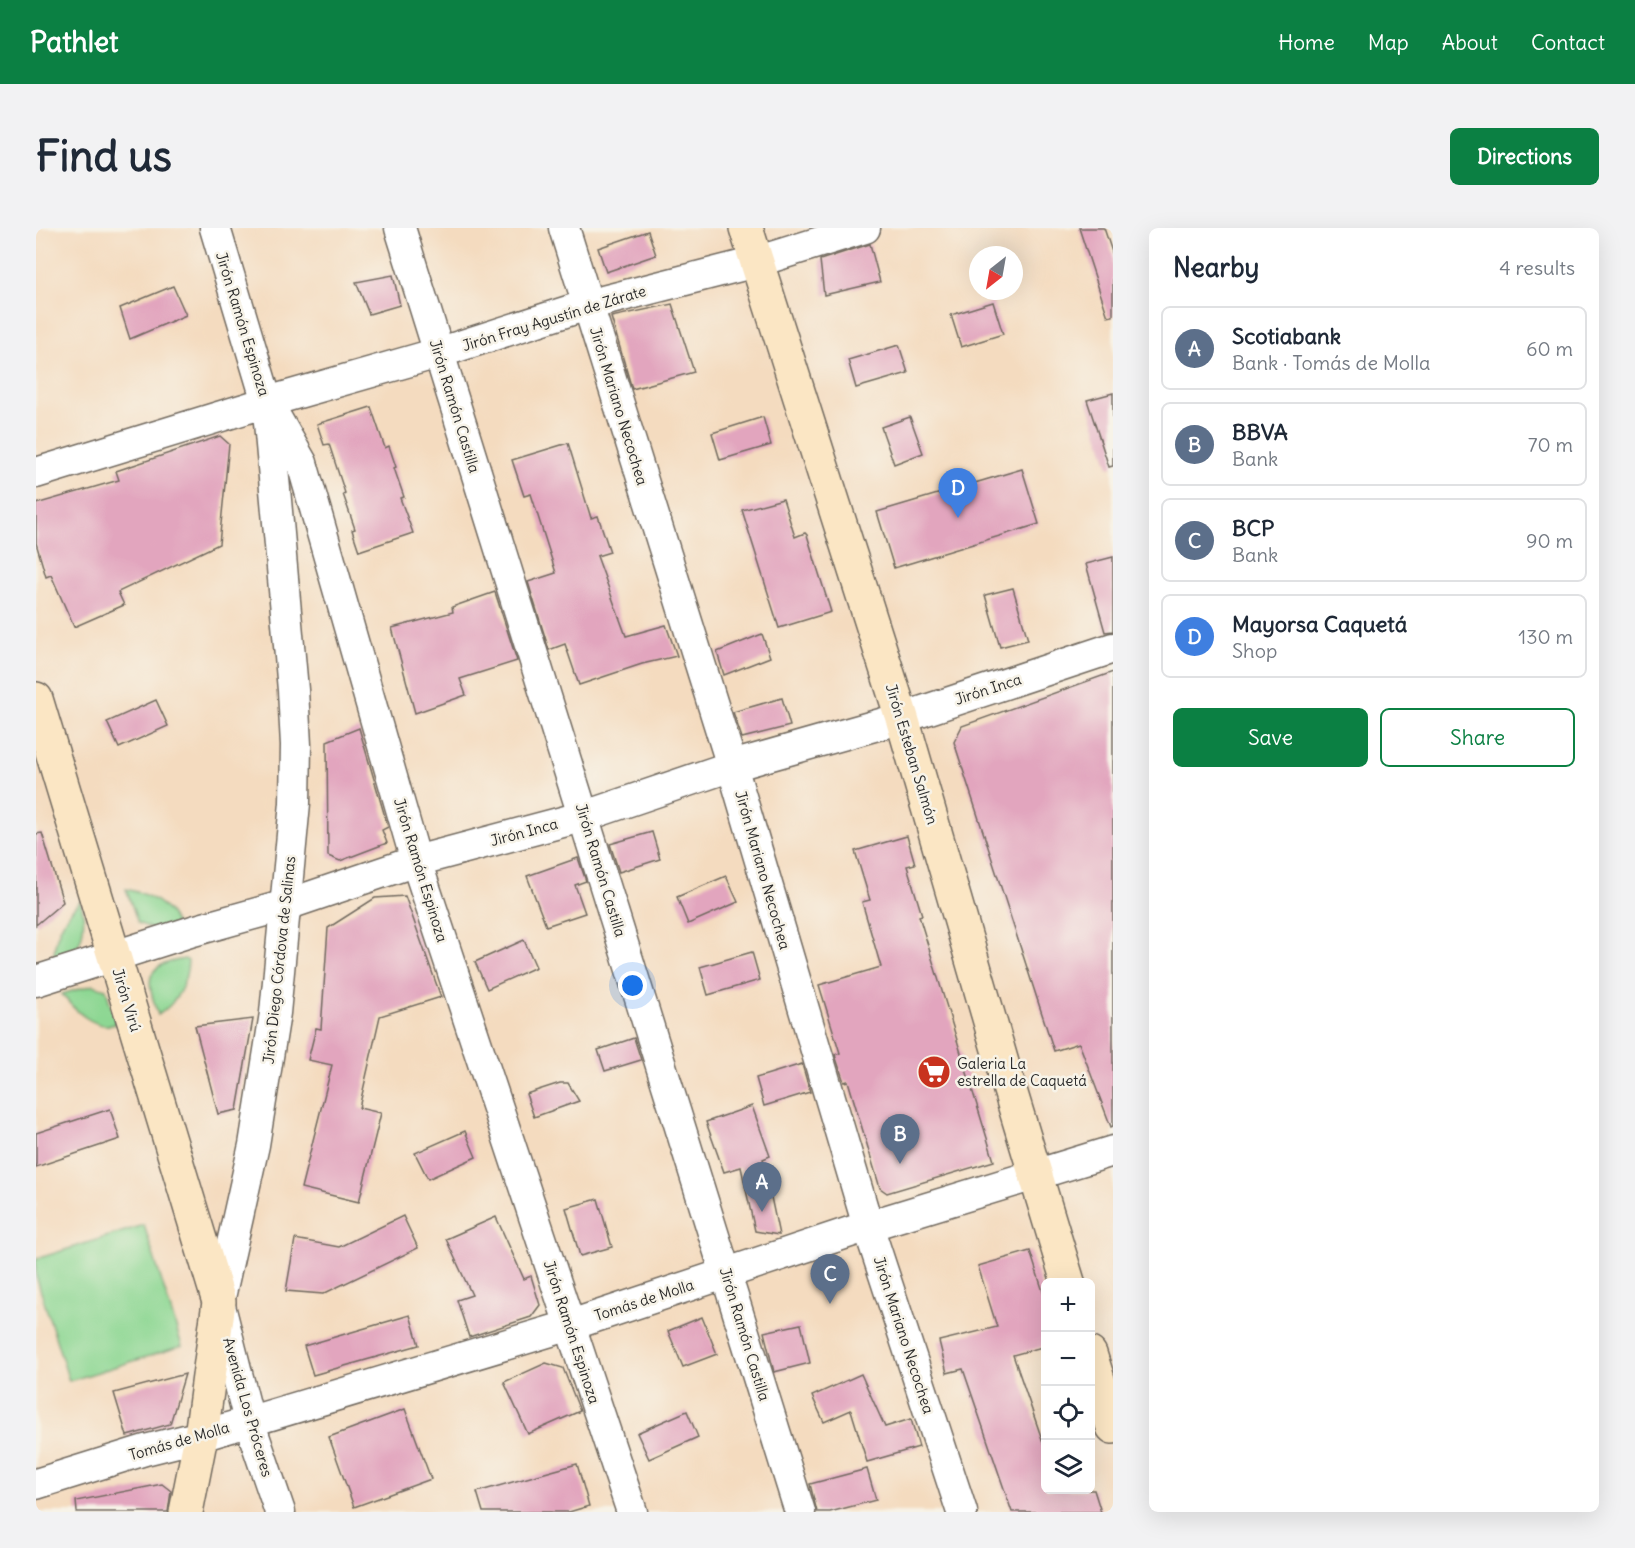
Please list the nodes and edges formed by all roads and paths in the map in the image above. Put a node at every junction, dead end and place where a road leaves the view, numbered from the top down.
1 (215, 228) edge
2 (400, 228) edge
3 (564, 228) edge
4 (746, 228) edge
5 (865, 228) edge
6 (756, 262) junction
7 (588, 305) junction
8 (438, 353) junction
9 (267, 402) junction
10 (36, 473) edge
11 (1113, 648) edge
12 (36, 699) edge
13 (902, 718) junction
14 (732, 766) junction
15 (585, 816) junction
16 (416, 861) junction
17 (286, 905) junction
18 (114, 956) junction
19 (36, 981) edge
20 (1113, 1151) edge
21 (1036, 1176) junction
22 (868, 1226) junction
23 (726, 1273) junction
24 (1067, 1278) edge
25 (219, 1302) junction
26 (570, 1325) junction
27 (1095, 1370) edge
28 (249, 1421) junction
29 (1113, 1427) edge
30 (201, 1436) junction
31 (36, 1484) edge
32 (186, 1512) edge
33 (280, 1512) edge
34 (632, 1512) edge
35 (800, 1512) edge
36 (962, 1512) edge

1 - 9 street, Jirón Ramón Espinoza
2 - 8 street, Jirón Ramón Castilla
3 - 7 street, Jirón Mariano Necochea
4 - 6 street, Jirón Esteban Salmón
5 - 6 street, Jirón Fray Agustín de Zárate
6 - 7 street, Jirón Fray Agustín de Zárate
6 - 13 street, Jirón Esteban Salmón
7 - 8 street, Jirón Fray Agustín de Zárate
7 - 14 street, Jirón Mariano Necochea
8 - 9 street, Jirón Fray Agustín de Zárate
8 - 15 street, Jirón Ramón Castilla
9 - 10 street, Jirón Fray Agustín de Zárate
9 - 16 street, Jirón Ramón Espinoza
9 - 17 street, Jirón Diego Córdova de Salinas
11 - 13 street, Jirón Inca
12 - 18 street, Jirón Virú
13 - 14 street, Jirón Inca
13 - 21 street, Jirón Esteban Salmón
14 - 15 street, Jirón Inca
14 - 22 street, Jirón Mariano Necochea
15 - 16 street, Jirón Inca
15 - 23 street, Jirón Ramón Castilla
16 - 17 street, Jirón Inca
16 - 26 street, Jirón Ramón Espinoza
17 - 18 street, Jirón Inca
17 - 25 street, Jirón Diego Córdova de Salinas
18 - 19 street, Jirón Inca
18 - 25 street, Jirón Virú
20 - 21 street, Tomás de Molla
21 - 22 street, Tomás de Molla
21 - 24 street, Jirón Esteban Salmón
22 - 23 street, Tomás de Molla
22 - 36 street, Jirón Mariano Necochea
23 - 26 street, Tomás de Molla
23 - 35 street, Jirón Ramón Castilla
25 - 28 street, Avenida Los Próceres
25 - 30 street, Jirón Diego Córdova de Salinas
26 - 28 street, Tomás de Molla
26 - 34 street, Jirón Ramón Espinoza
27 - 29 street
28 - 30 street, Tomás de Molla
28 - 33 street, Avenida Los Próceres
30 - 31 street, Tomás de Molla
30 - 32 street, Jirón Diego Córdova de Salinas

